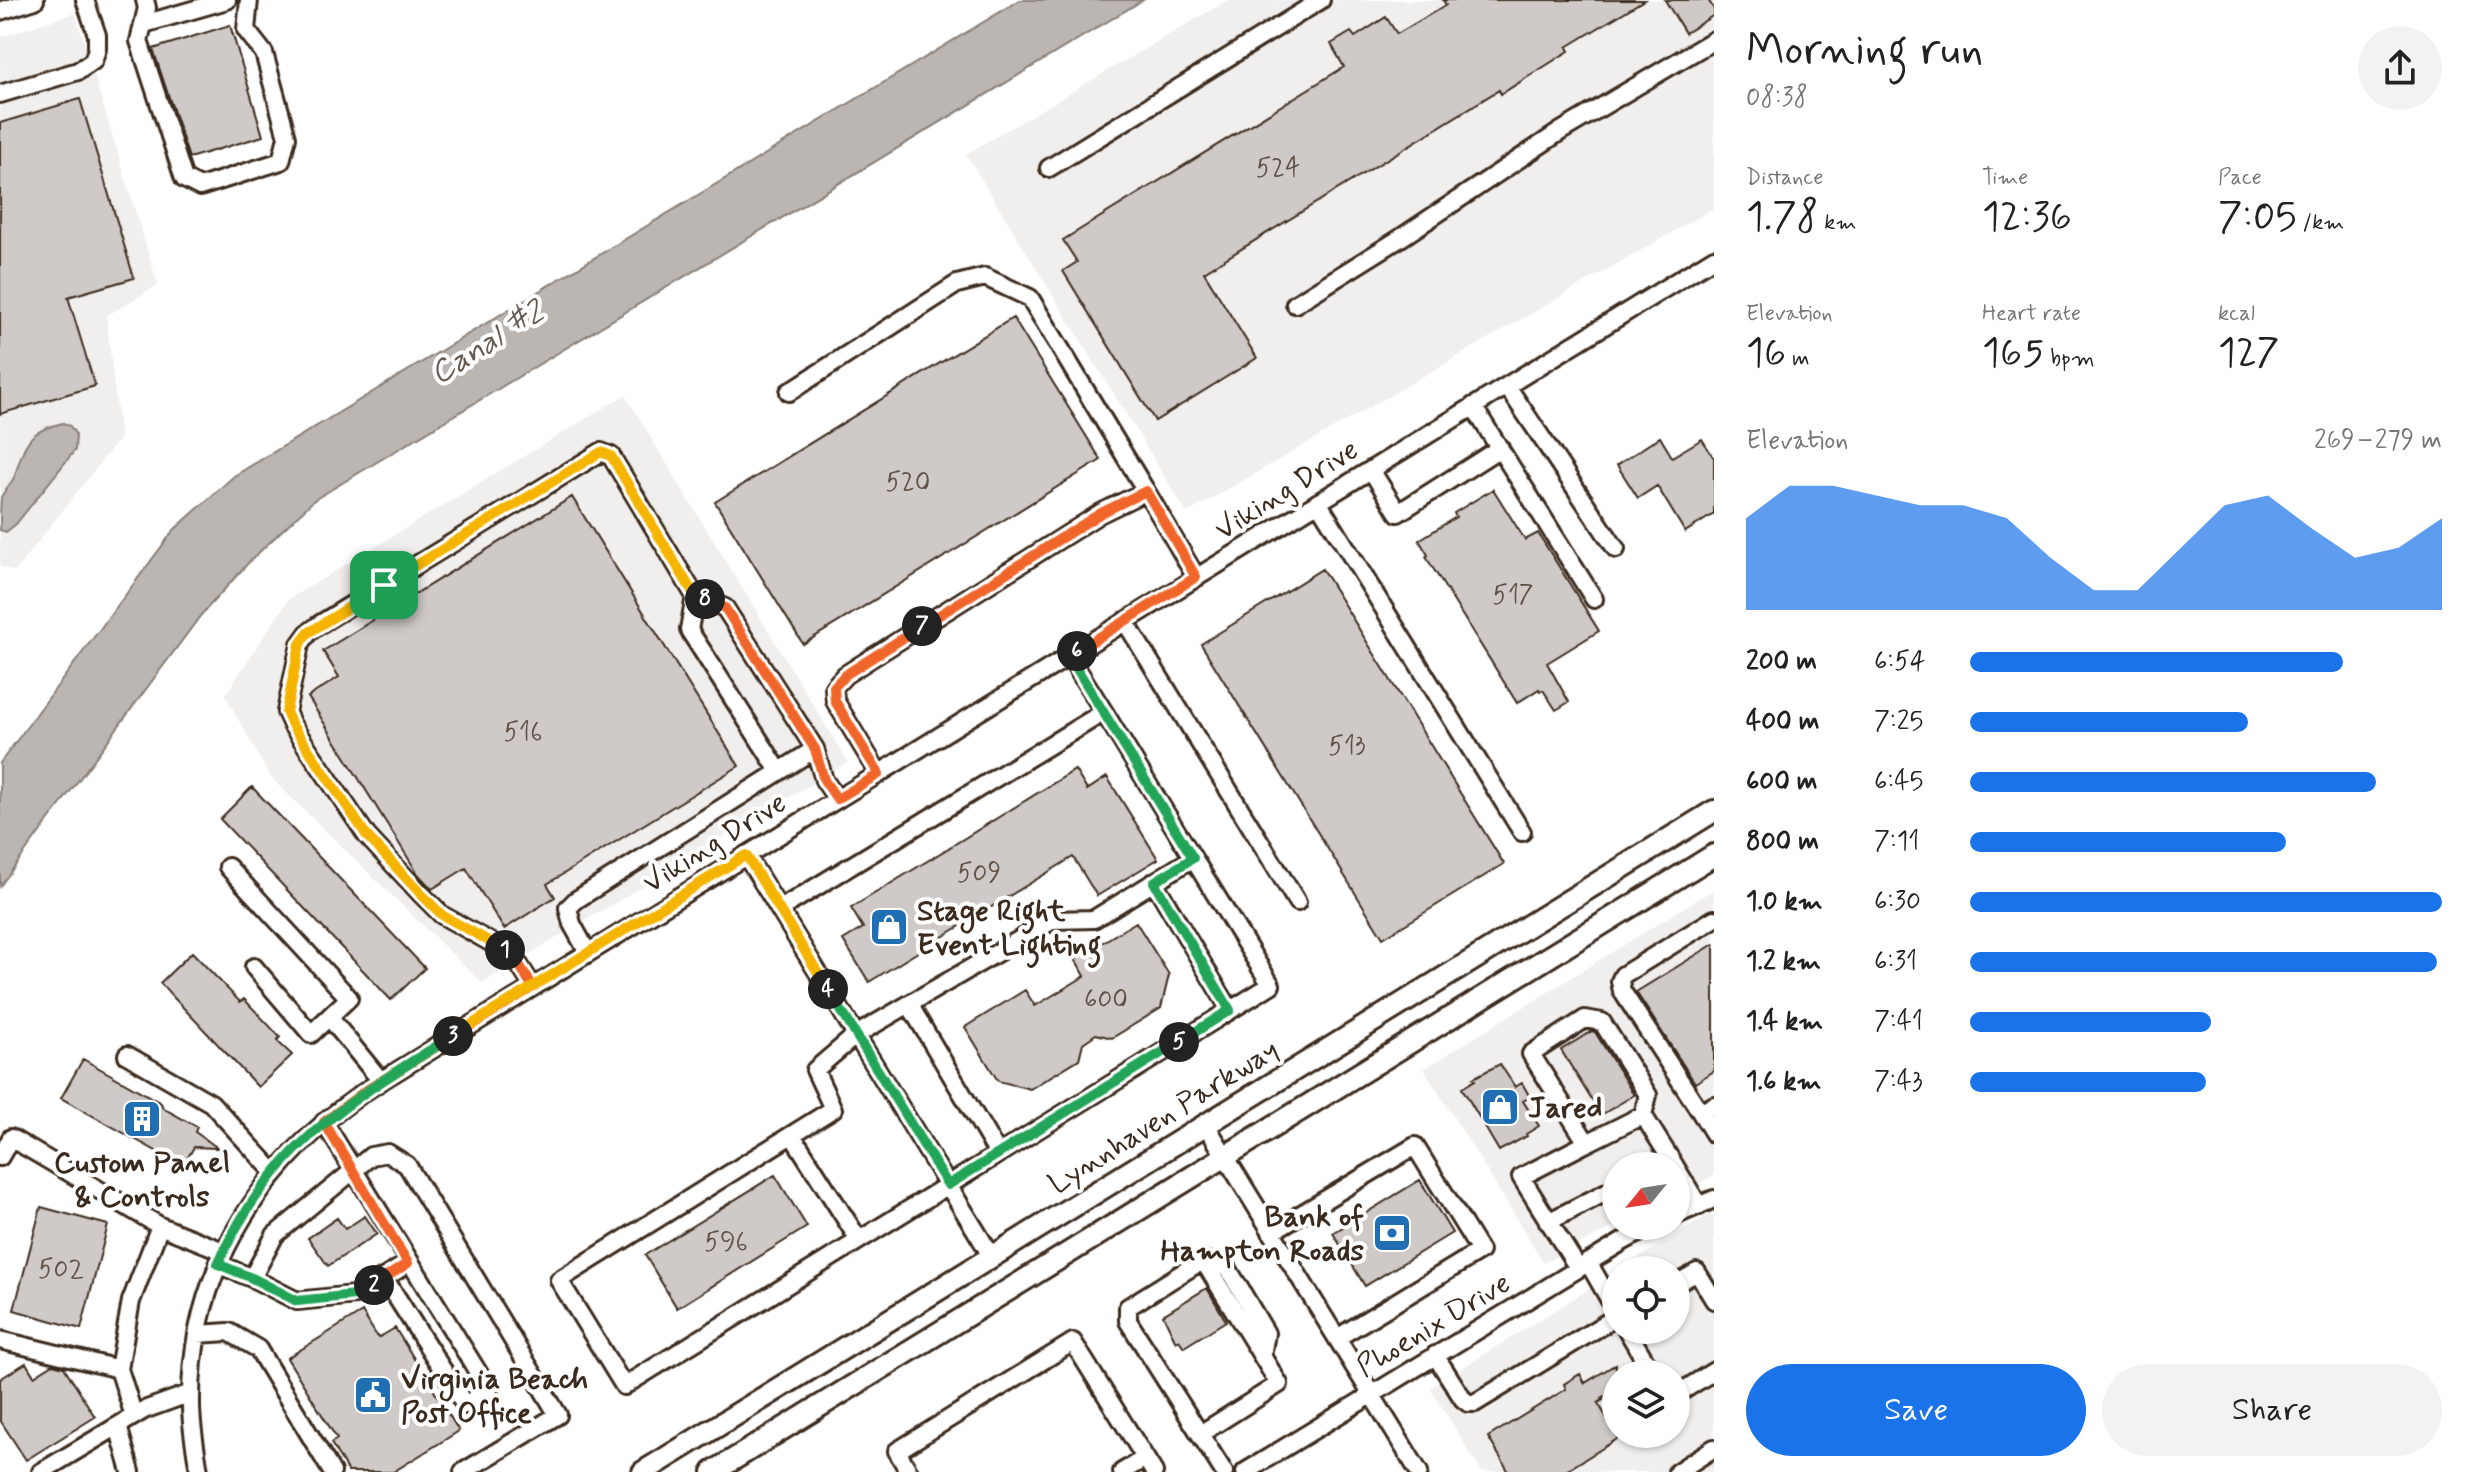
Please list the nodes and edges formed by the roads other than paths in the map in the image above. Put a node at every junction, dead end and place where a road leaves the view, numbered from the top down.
1 (35, 0) edge
2 (85, 0) edge
3 (145, 0) edge
4 (227, 0) edge
5 (249, 0) edge
6 (1321, 0) edge
7 (0, 11) edge
8 (144, 24) junction
9 (1714, 40) edge
10 (0, 94) edge
11 (1049, 168) dead end
12 (1714, 258) edge
13 (1295, 304) dead end
14 (1507, 386) junction
15 (789, 392) dead end
16 (1473, 406) junction
17 (1500, 448) junction
18 (1371, 470) junction
19 (1146, 491) junction
20 (1318, 502) junction
21 (1616, 549) dead end
22 (1196, 577) junction
23 (695, 596) junction
24 (1594, 599) dead end
25 (1125, 621) junction
26 (1069, 656) junction
27 (1104, 712) junction
28 (815, 749) junction
29 (779, 771) junction
30 (879, 774) junction
31 (837, 799) junction
32 (1714, 811) edge
33 (1522, 832) dead end
34 (746, 855) junction
35 (1714, 855) edge
36 (1193, 858) junction
37 (228, 867) dead end
38 (1154, 882) junction
39 (1297, 902) dead end
40 (780, 909) junction
41 (1714, 919) edge
42 (588, 953) junction
43 (254, 967) dead end
44 (533, 987) junction
45 (909, 1004) junction
46 (1230, 1010) junction
47 (329, 1017) junction
48 (856, 1035) junction
49 (127, 1055) dead end
50 (381, 1081) junction
51 (1707, 1109) edge
52 (1643, 1115) junction
53 (324, 1122) junction
54 (1206, 1125) junction
55 (6, 1134) edge
56 (1714, 1134) edge
57 (792, 1135) junction
58 (1587, 1143) junction
59 (1663, 1152) edge
60 (998, 1154) junction
61 (1225, 1156) junction
62 (0, 1157) edge
63 (354, 1169) junction
64 (274, 1172) junction
65 (948, 1185) junction
66 (1690, 1186) edge
67 (1602, 1194) edge
68 (1706, 1202) edge
69 (1548, 1222) junction
70 (160, 1226) junction
71 (1271, 1232) junction
72 (859, 1240) junction
73 (1627, 1240) edge
74 (992, 1257) junction
75 (221, 1258) junction
76 (408, 1263) junction
77 (1583, 1265) junction
78 (1690, 1276) edge
79 (252, 1278) junction
80 (385, 1279) junction
81 (1602, 1293) edge
82 (1714, 1300) edge
83 (1602, 1323) edge
84 (197, 1334) junction
85 (1337, 1338) junction
86 (0, 1340) edge
87 (1435, 1355) junction
88 (119, 1369) junction
89 (1714, 1371) edge
90 (1690, 1386) edge
91 (191, 1393) junction
92 (1371, 1394) junction
93 (134, 1416) junction
94 (118, 1426) junction
95 (1200, 1434) junction
96 (1714, 1448) edge
97 (1149, 1465) edge
98 (41, 1472) edge
99 (131, 1472) edge
100 (199, 1472) edge
101 (332, 1472) edge
102 (463, 1472) edge
103 (643, 1472) edge
104 (713, 1472) edge
105 (909, 1472) edge
106 (1122, 1472) edge
107 (1224, 1472) edge
108 (1245, 1472) edge
109 (1419, 1472) edge
110 (1677, 1472) edge

1 - 7 street
2 - 10 street
3 - 8 street
4 - 8 street
5 - 8 street
6 - 11 street
9 - 13 street
12 - 14 street, Viking Drive
14 - 16 street, Viking Drive
14 - 21 street
15 - 19 street
16 - 17 street
16 - 18 street, Viking Drive
17 - 18 street
17 - 24 street
18 - 20 street, Viking Drive
19 - 22 street
19 - 30 street
20 - 22 street, Viking Drive
20 - 33 street
22 - 25 street, Viking Drive
23 - 28 street
23 - 29 street
23 - 44 street
25 - 26 street, Viking Drive
25 - 39 street
26 - 27 street
26 - 30 street, Viking Drive
27 - 36 street
27 - 40 street
28 - 29 street
28 - 31 street
29 - 42 street
30 - 31 street, Viking Drive
31 - 34 street, Viking Drive
32 - 54 main road, Lynnhaven Parkway
34 - 40 street
34 - 42 street, Viking Drive
35 - 61 main road
36 - 38 street
36 - 46 street
37 - 47 street
38 - 45 street
38 - 46 street
40 - 48 street
41 - 51 street
42 - 44 street, Viking Drive
43 - 47 street
44 - 50 street, Viking Drive
45 - 48 street
45 - 60 street
46 - 60 street
47 - 50 street
48 - 57 street
48 - 65 street
49 - 64 street
50 - 53 street, Viking Drive
51 - 56 street
52 - 58 street
52 - 58 street
52 - 59 street
53 - 63 street
53 - 64 street, Viking Drive
54 - 61 street
54 - 74 main road, Lynnhaven Parkway
55 - 62 street
55 - 70 street
57 - 72 street
57 - 72 street
58 - 69 street
60 - 65 street
61 - 71 street
61 - 104 main road
63 - 76 street
63 - 79 street
63 - 102 street
64 - 75 street, Viking Drive
65 - 72 street
65 - 74 street
66 - 68 street
67 - 69 street
69 - 77 street
70 - 75 street
70 - 88 street
71 - 85 street
71 - 85 street
73 - 77 street, Phoenix Drive
74 - 103 main road, Lynnhaven Parkway
75 - 79 street
75 - 84 street, Viking Drive
76 - 80 street
76 - 80 street
77 - 81 street
77 - 87 street, Phoenix Drive
78 - 82 street
79 - 80 street
83 - 87 street
84 - 91 street, Viking Drive
84 - 101 street
85 - 92 street
86 - 88 street
87 - 92 street, Phoenix Drive
88 - 93 street
89 - 90 street
91 - 93 street
91 - 100 street, Viking Drive
92 - 108 street, Phoenix Drive
92 - 109 street
93 - 94 street
94 - 98 street
94 - 99 street
95 - 95 street
95 - 107 street
96 - 110 street
97 - 105 street
97 - 106 street

